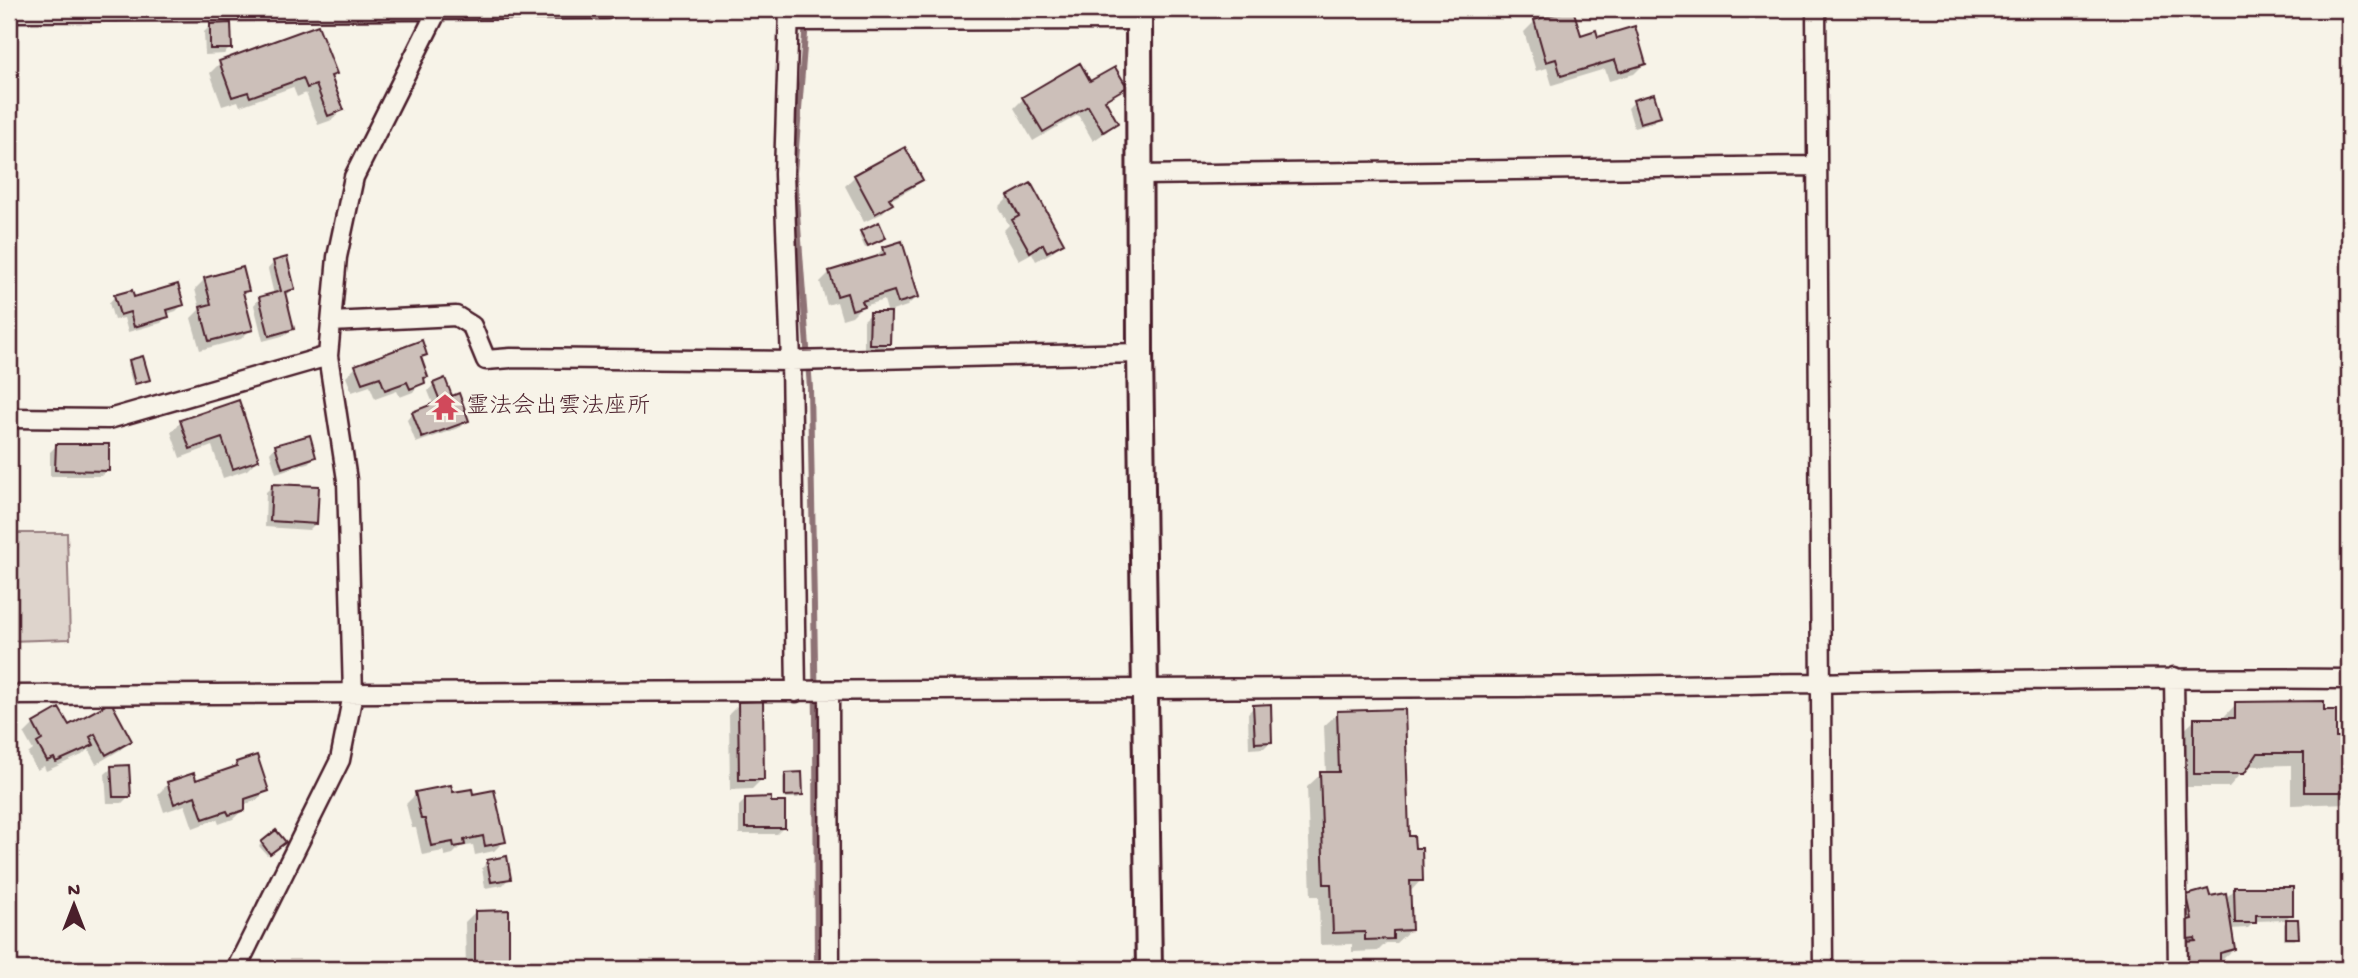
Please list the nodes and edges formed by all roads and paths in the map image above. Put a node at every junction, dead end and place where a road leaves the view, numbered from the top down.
1 (607, 9) edge
2 (1816, 9) edge
3 (438, 10) edge
4 (9, 12) edge
5 (1139, 14) edge
6 (789, 15) edge
7 (1816, 166) junction
8 (1139, 175) junction
9 (331, 322) junction
10 (1140, 353) junction
11 (327, 356) junction
12 (791, 361) junction
13 (9, 418) edge
14 (2174, 677) junction
15 (2349, 679) edge
16 (1819, 685) junction
17 (1145, 690) junction
18 (796, 692) junction
19 (829, 692) junction
20 (353, 694) junction
21 (9, 695) edge
22 (236, 969) edge
23 (831, 969) edge
24 (1149, 969) edge
25 (1822, 969) edge
26 (2178, 969) edge

1 - 3 street
2 - 7 street
3 - 4 street
3 - 9 street
5 - 6 street
5 - 8 street
6 - 12 street
7 - 8 street
7 - 16 street
8 - 10 street
9 - 11 street
9 - 12 street
10 - 12 street
10 - 17 street
11 - 13 street
11 - 20 street
12 - 18 street
14 - 15 street
14 - 16 street
14 - 26 street
16 - 17 street
16 - 25 street
17 - 19 street
17 - 24 street
18 - 19 street
18 - 20 street
19 - 23 street
20 - 21 street
20 - 22 street

